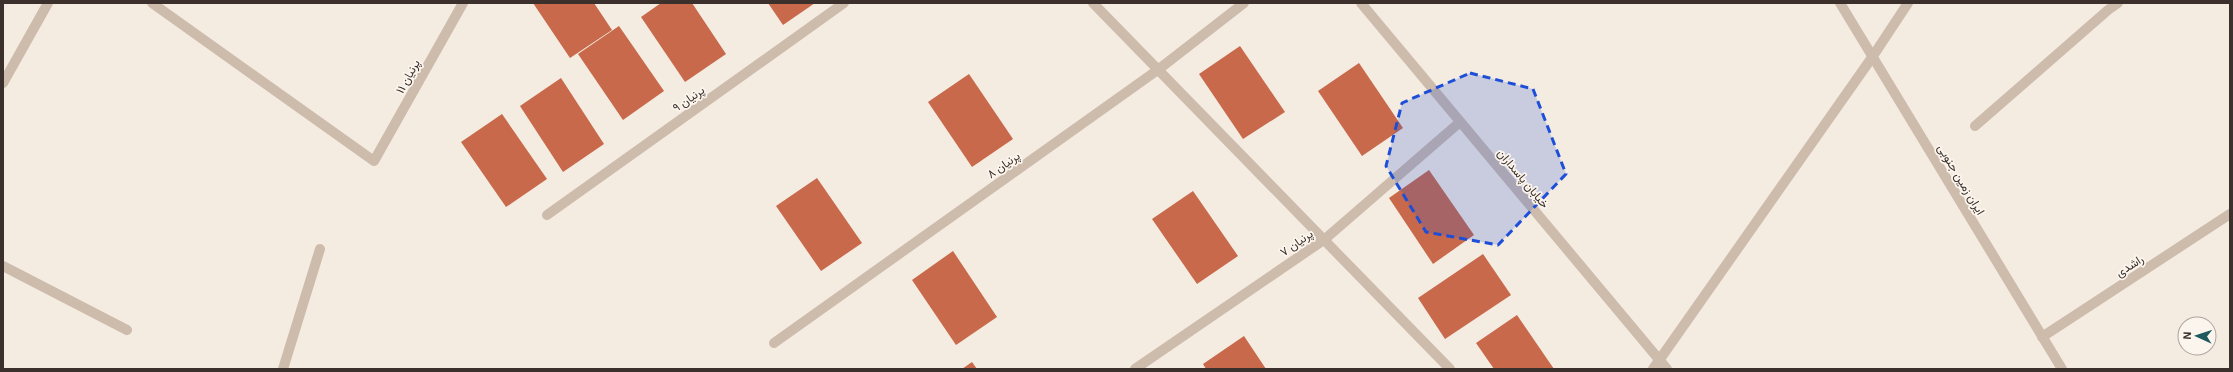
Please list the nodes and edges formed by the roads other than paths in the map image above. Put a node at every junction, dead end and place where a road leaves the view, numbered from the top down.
1 (48, 3) edge
2 (152, 3) edge
3 (463, 3) edge
4 (844, 3) edge
5 (1093, 3) edge
6 (1244, 3) edge
7 (1362, 3) edge
8 (1840, 3) edge
9 (1908, 3) edge
10 (2118, 3) edge
11 (1873, 56) junction
12 (1159, 69) junction
13 (3, 83) edge
14 (1460, 122) junction
15 (1975, 126) dead end
16 (2230, 214) edge
17 (547, 215) dead end
18 (1325, 238) junction
19 (320, 249) dead end
20 (3, 266) edge
21 (127, 330) dead end
22 (2042, 337) junction
23 (774, 343) dead end
24 (1660, 360) junction
25 (282, 369) edge
26 (1135, 369) edge
27 (1450, 369) edge
28 (1653, 369) edge
29 (1667, 369) edge
30 (2062, 369) edge

1 - 13 street
2 - 3 street, پرنیان ۱۱
4 - 17 street, پرنیان ۹
5 - 12 street
6 - 12 street, پرنیان ۸
7 - 14 street, خیابان پاسداران
8 - 11 street, ایران زمین جنوبی
9 - 11 street
10 - 15 street
11 - 22 street, ایران زمین جنوبی
11 - 24 street
12 - 18 street
12 - 23 street, پرنیان ۸
14 - 18 street, پرنیان ۷
14 - 24 street, خیابان پاسداران
16 - 22 street, راشدی
18 - 26 street, پرنیان ۷
18 - 27 street
19 - 25 street
20 - 21 street
22 - 30 street, ایران زمین جنوبی
24 - 28 street
24 - 29 street, خیابان پاسداران

